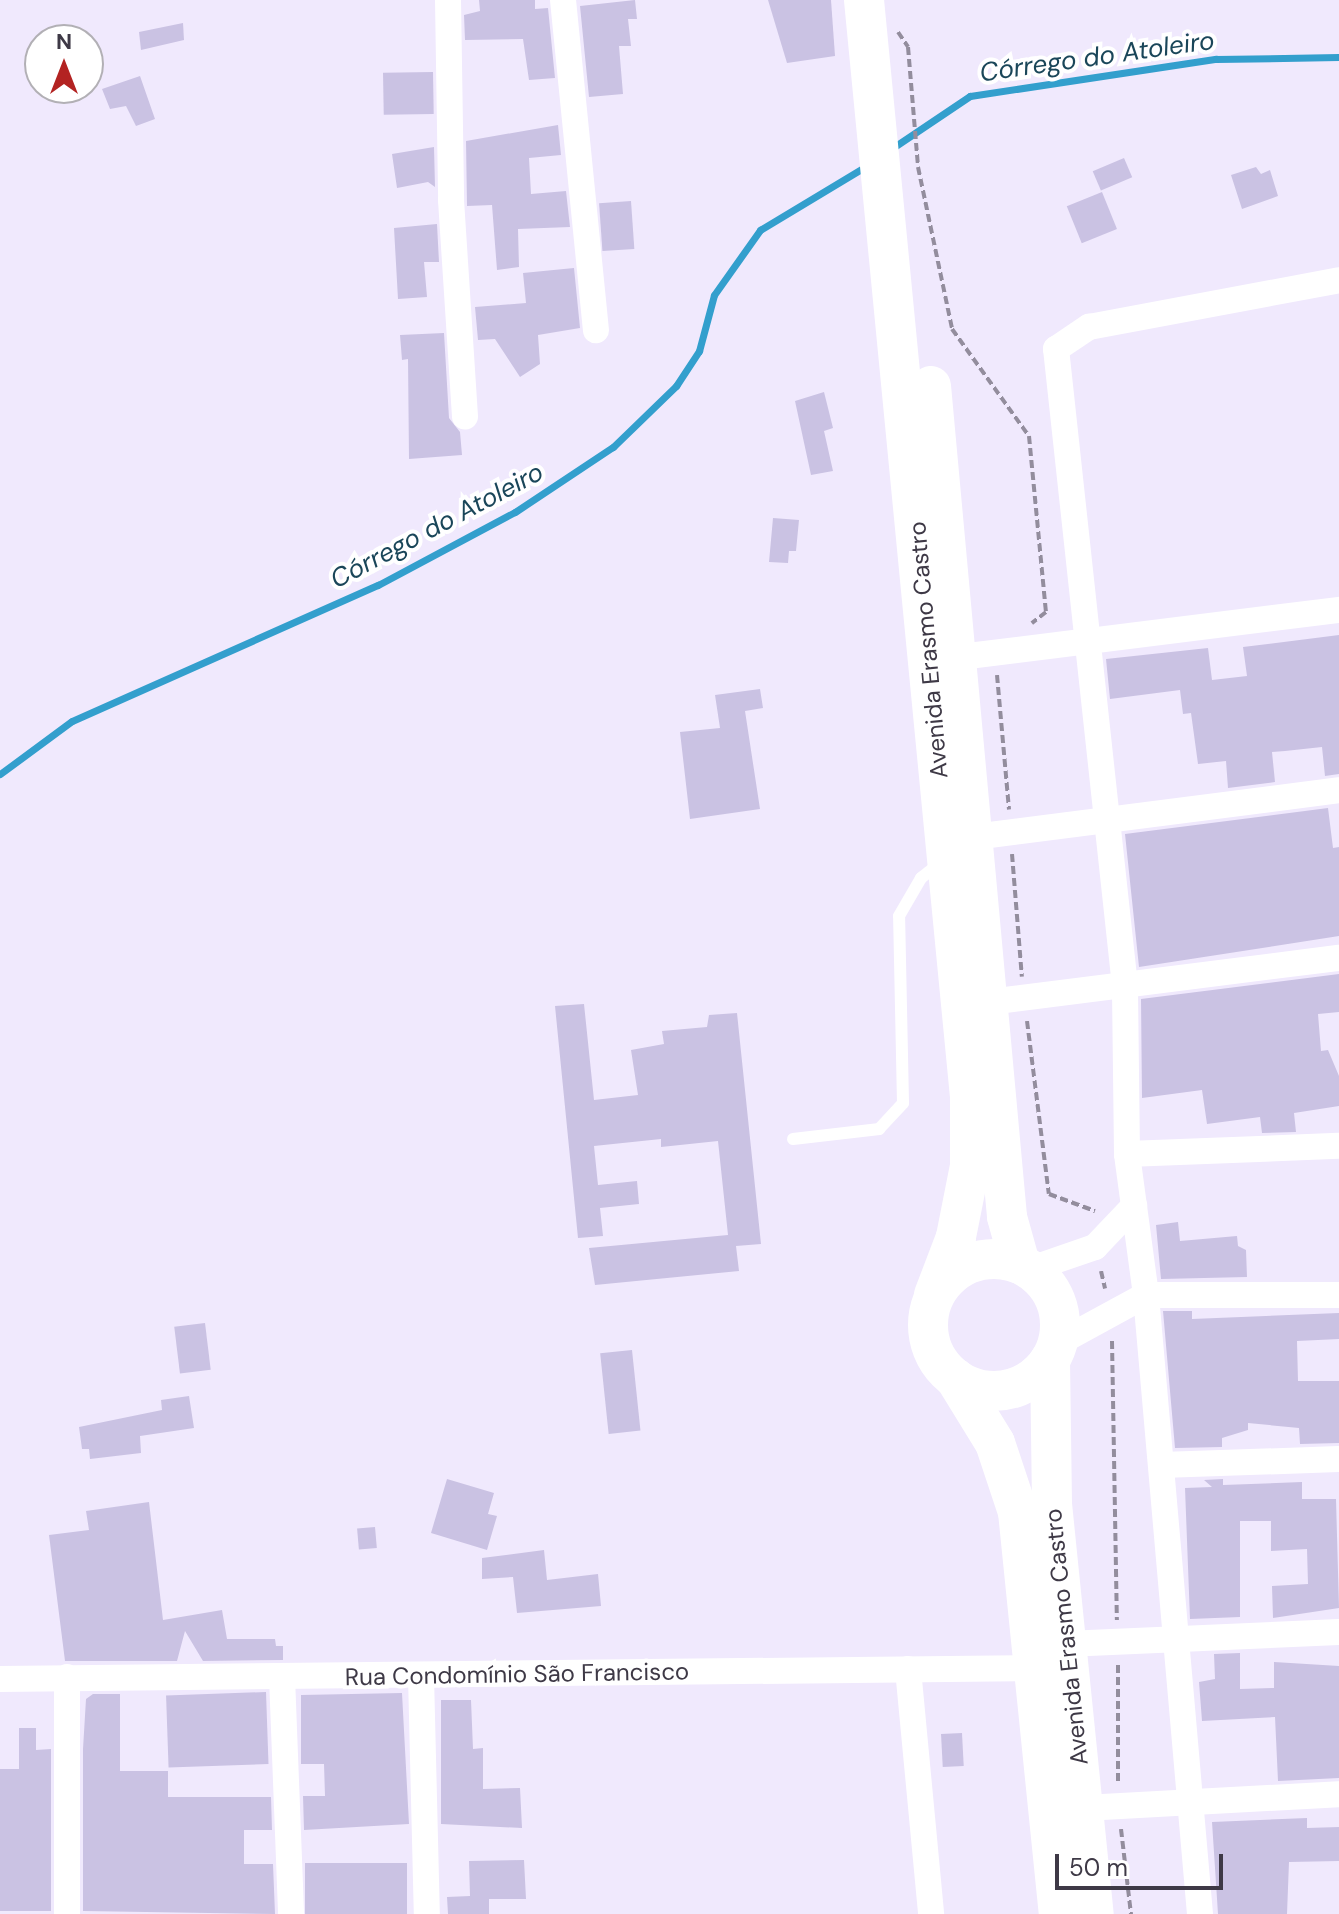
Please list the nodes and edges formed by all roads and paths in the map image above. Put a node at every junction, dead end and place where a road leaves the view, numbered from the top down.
1 (448, 0) edge
2 (563, 0) edge
3 (881, 7) edge
4 (897, 198) junction
5 (1339, 280) edge
6 (596, 330) dead end
7 (465, 417) dead end
8 (1339, 610) edge
9 (1087, 646) junction
10 (978, 655) junction
11 (1339, 790) edge
12 (1104, 817) junction
13 (977, 842) junction
14 (1339, 958) edge
15 (1125, 986) junction
16 (1007, 1000) junction
17 (793, 1139) dead end
18 (1339, 1146) edge
19 (1127, 1154) junction
20 (1134, 1206) junction
21 (1095, 1247) junction
22 (1025, 1266) junction
23 (934, 1295) junction
24 (1146, 1295) junction
25 (1339, 1295) edge
26 (1111, 1315) junction
27 (1054, 1351) junction
28 (955, 1378) junction
29 (1339, 1459) edge
30 (1161, 1465) junction
31 (1339, 1632) edge
32 (1118, 1640) junction
33 (1178, 1640) junction
34 (1066, 1644) junction
35 (1034, 1668) junction
36 (908, 1669) junction
37 (421, 1676) junction
38 (67, 1677) junction
39 (282, 1677) junction
40 (0, 1679) edge
41 (1339, 1794) edge
42 (1191, 1800) junction
43 (1101, 1806) junction
44 (67, 1914) edge
45 (291, 1914) edge
46 (427, 1914) edge
47 (931, 1914) edge
48 (1059, 1914) edge
49 (1094, 1914) edge
50 (1131, 1914) edge
51 (1200, 1914) edge

1 - 7 street
2 - 6 street
3 - 4 main road, Avenida Erasmo Castro
3 - 10 path
4 - 10 main road, Avenida Erasmo Castro
4 - 13 main road, Avenida Erasmo Castro
5 - 9 street
8 - 9 street
9 - 10 street
9 - 12 street
10 - 13 main road, Avenida Erasmo Castro
10 - 13 path
11 - 12 street
12 - 13 street
12 - 15 street
13 - 16 main road, Avenida Erasmo Castro
13 - 16 path
13 - 17 lane
13 - 23 main road, Avenida Erasmo Castro
14 - 15 street
15 - 16 street
15 - 19 street
16 - 21 path
16 - 22 main road, Avenida Erasmo Castro
18 - 19 street
19 - 20 street
20 - 21 street
20 - 24 street
21 - 22 street
21 - 26 path
22 - 23 main road
22 - 27 main road
23 - 28 main road
24 - 25 street
24 - 26 street
24 - 30 street
26 - 27 street
26 - 32 path
27 - 28 main road
27 - 34 main road, Avenida Erasmo Castro
28 - 35 main road, Avenida Erasmo Castro
29 - 30 street
30 - 33 street
31 - 33 street
32 - 33 street
32 - 34 street
32 - 43 path
33 - 42 street
34 - 43 main road, Avenida Erasmo Castro
35 - 36 street, Rua Condomínio São Francisco
35 - 48 main road, Avenida Erasmo Castro
36 - 37 street, Rua Condomínio São Francisco
36 - 47 street
37 - 39 street, Rua Condomínio São Francisco
37 - 46 street
38 - 39 street, Rua Condomínio São Francisco
38 - 40 street, Rua Condomínio São Francisco
38 - 44 street
39 - 45 street
41 - 42 street
42 - 43 street
42 - 51 street
43 - 49 main road, Avenida Erasmo Castro
43 - 50 path

